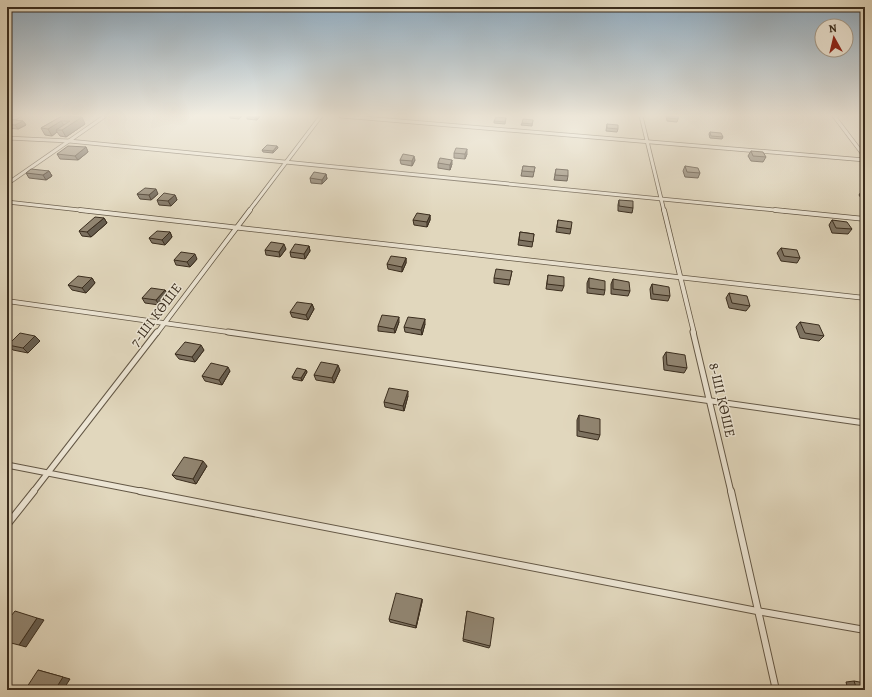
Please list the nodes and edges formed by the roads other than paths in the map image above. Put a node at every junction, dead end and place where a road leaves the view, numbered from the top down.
1 (58, 149) edge
2 (143, 149) edge
3 (297, 149) edge
4 (648, 149) edge
5 (736, 149) edge
6 (858, 149) edge
7 (865, 158) edge
8 (286, 163) junction
9 (7, 184) edge
10 (660, 199) junction
11 (7, 202) edge
12 (865, 219) edge
13 (236, 227) junction
14 (680, 278) junction
15 (865, 298) edge
16 (7, 301) edge
17 (164, 324) junction
18 (710, 401) junction
19 (865, 423) edge
20 (7, 465) edge
21 (47, 472) junction
22 (7, 525) edge
23 (757, 611) junction
24 (865, 630) edge
25 (776, 690) edge

1 - 9 lane
2 - 8 lane
3 - 8 lane, 7-ШІ КӨШЕ
4 - 10 lane, 8-ШІ КӨШЕ
5 - 7 lane
6 - 7 lane
8 - 10 lane
8 - 13 lane, 7-ШІ КӨШЕ
10 - 12 lane
10 - 14 lane, 8-ШІ КӨШЕ
11 - 13 lane
13 - 14 lane
13 - 17 lane, 7-ШІ КӨШЕ
14 - 15 lane
14 - 18 lane, 8-ШІ КӨШЕ
16 - 17 lane
17 - 18 lane
17 - 21 lane, 7-ШІ КӨШЕ
18 - 19 lane
18 - 23 lane, 8-ШІ КӨШЕ
20 - 21 lane
21 - 22 lane, 7-ШІ КӨШЕ
21 - 23 lane
23 - 24 lane
23 - 25 lane, 8-ШІ КӨШЕ

